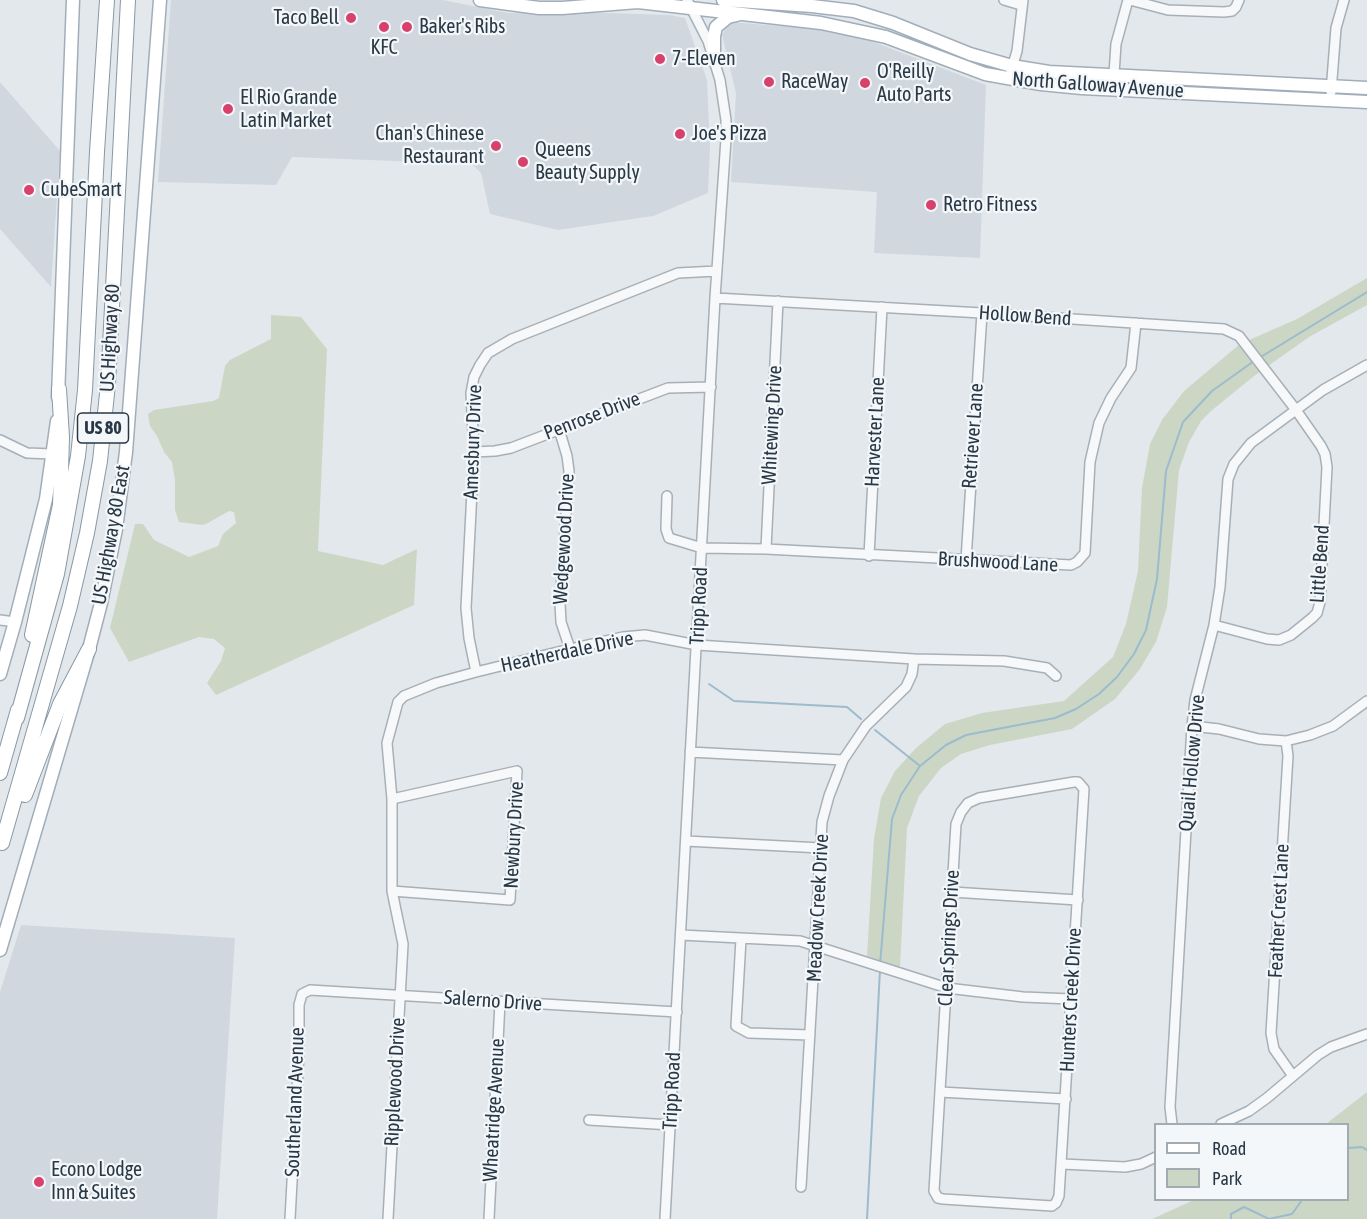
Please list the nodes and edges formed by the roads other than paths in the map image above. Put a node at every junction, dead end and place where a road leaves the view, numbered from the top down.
1 (73, 0) edge
2 (107, 0) edge
3 (128, 0) edge
4 (160, 0) edge
5 (480, 0) edge
6 (723, 0) edge
7 (1004, 0) edge
8 (1129, 0) edge
9 (1239, 0) edge
10 (1344, 0) edge
11 (1022, 3) edge
12 (689, 4) edge
13 (742, 14) junction
14 (916, 33) junction
15 (910, 46) junction
16 (714, 61) junction
17 (1012, 66) junction
18 (1114, 75) junction
19 (1008, 79) junction
20 (1331, 86) junction
21 (1367, 88) edge
22 (1113, 89) junction
23 (1330, 101) junction
24 (1367, 102) edge
25 (717, 272) junction
26 (715, 298) junction
27 (778, 302) junction
28 (882, 307) junction
29 (982, 313) junction
30 (1136, 323) junction
31 (1367, 365) edge
32 (711, 387) junction
33 (59, 388) junction
34 (1296, 410) junction
35 (559, 429) junction
36 (0, 440) edge
37 (474, 452) junction
38 (53, 454) junction
39 (667, 496) dead end
40 (702, 548) junction
41 (766, 549) junction
42 (869, 556) junction
43 (966, 560) junction
44 (0, 620) edge
45 (15, 622) junction
46 (1214, 625) junction
47 (697, 645) junction
48 (89, 649) junction
49 (570, 649) junction
50 (914, 659) junction
51 (476, 672) junction
52 (0, 674) edge
53 (1056, 676) dead end
54 (1367, 701) edge
55 (17, 718) junction
56 (1192, 726) junction
57 (1286, 741) junction
58 (690, 752) junction
59 (843, 760) junction
60 (0, 773) edge
61 (1082, 785) joint
62 (392, 799) junction
63 (686, 841) junction
64 (1, 847) edge
65 (821, 848) junction
66 (392, 891) junction
67 (952, 892) junction
68 (1078, 900) junction
69 (681, 935) junction
70 (741, 939) junction
71 (403, 944) joint
72 (816, 946) junction
73 (0, 950) edge
74 (946, 988) junction
75 (310, 990) joint
76 (400, 995) junction
77 (1071, 999) junction
78 (500, 1002) junction
79 (677, 1012) junction
80 (1367, 1034) edge
81 (810, 1035) junction
82 (1293, 1076) junction
83 (940, 1092) junction
84 (1066, 1099) junction
85 (589, 1120) dead end
86 (1172, 1123) edge
87 (1225, 1123) edge
88 (671, 1125) junction
89 (1154, 1158) edge
90 (1062, 1164) junction
91 (801, 1186) dead end
92 (1044, 1206) joint
93 (290, 1219) edge
94 (388, 1219) edge
95 (489, 1219) edge
96 (665, 1219) edge

1 - 33 main road
2 - 55 highway, US Highway 80 / US 80
3 - 64 highway, US Highway 80 / US 80
4 - 48 main road, US Highway 80 East
5 - 12 main road, North Galloway Avenue
6 - 14 main road, North Galloway Avenue
7 - 11 street
8 - 9 street
8 - 18 street
10 - 20 street
11 - 17 street
12 - 13 main road, North Galloway Avenue
12 - 16 street, Tripp Road
13 - 15 main road, North Galloway Avenue
13 - 16 main road
14 - 15 main road
14 - 17 main road, North Galloway Avenue
15 - 19 main road, North Galloway Avenue
16 - 25 street, Tripp Road
17 - 18 main road, North Galloway Avenue
17 - 19 street
18 - 20 main road, North Galloway Avenue
18 - 22 street
19 - 22 main road, North Galloway Avenue
20 - 21 main road, North Galloway Avenue
20 - 23 street
22 - 23 main road, North Galloway Avenue
23 - 24 main road, North Galloway Avenue
25 - 26 street, Tripp Road
25 - 37 street, Amesbury Drive
26 - 27 street, Hollow Bend
26 - 32 street, Tripp Road
27 - 28 street, Hollow Bend
27 - 41 street, Whitewing Drive
28 - 29 street, Hollow Bend
28 - 42 street, Harvester Lane
29 - 30 street, Hollow Bend
29 - 43 street, Retriever Lane
30 - 34 street, Hollow Bend
30 - 43 street, Brushwood Lane
31 - 34 street, Quail Hollow Drive
32 - 35 street, Penrose Drive
32 - 40 street, Tripp Road
33 - 38 main road
33 - 55 highway
34 - 46 street, Quail Hollow Drive
34 - 46 street, Little Bend
35 - 37 street, Penrose Drive
35 - 49 street, Wedgewood Drive
36 - 38 street
37 - 51 street, Amesbury Drive
38 - 45 main road
39 - 40 street, Brushwood Lane
40 - 41 street, Brushwood Lane
40 - 47 street, Tripp Road
41 - 42 street, Brushwood Lane
42 - 43 street, Brushwood Lane
44 - 45 street
45 - 52 main road
46 - 56 street, Quail Hollow Drive
47 - 49 street, Heatherdale Drive
47 - 50 street, Heatherdale Drive
47 - 58 street, Tripp Road
48 - 64 highway
48 - 73 main road, US Highway 80 East
49 - 51 street, Heatherdale Drive
50 - 53 street, Heatherdale Drive
50 - 59 street, Meadow Creek Drive
51 - 62 street, Heatherdale Drive
54 - 57 street
55 - 60 highway, US 80
56 - 57 street
56 - 86 street, Quail Hollow Drive
57 - 82 street, Feather Crest Lane
58 - 59 street
58 - 63 street, Tripp Road
59 - 65 street, Meadow Creek Drive
61 - 67 street, Clear Springs Drive
61 - 68 street, Hunters Creek Drive
62 - 66 street, Heatherdale Drive
62 - 66 street, Newbury Drive
63 - 65 street
63 - 69 street, Tripp Road
65 - 72 street, Meadow Creek Drive
66 - 71 street, Heatherdale Drive
67 - 68 street
67 - 74 street, Clear Springs Drive
68 - 77 street, Hunters Creek Drive
69 - 70 street
69 - 79 street, Tripp Road
70 - 72 street
70 - 81 street
71 - 76 street, Ripplewood Drive
72 - 74 street
72 - 81 street, Meadow Creek Drive
74 - 77 street
74 - 83 street, Clear Springs Drive
75 - 76 street, Salerno Drive
75 - 93 street, Southerland Avenue
76 - 78 street, Salerno Drive
76 - 94 street, Ripplewood Drive
77 - 84 street, Hunters Creek Drive
78 - 79 street, Salerno Drive
78 - 95 street, Wheatridge Avenue
79 - 88 street, Tripp Road
80 - 82 street
81 - 91 street, Meadow Creek Drive
82 - 87 street
83 - 84 street
83 - 92 street, Clear Springs Drive
84 - 90 street, Hunters Creek Drive
85 - 88 street
88 - 96 street, Tripp Road
89 - 90 street
90 - 92 street, Hunters Creek Drive

